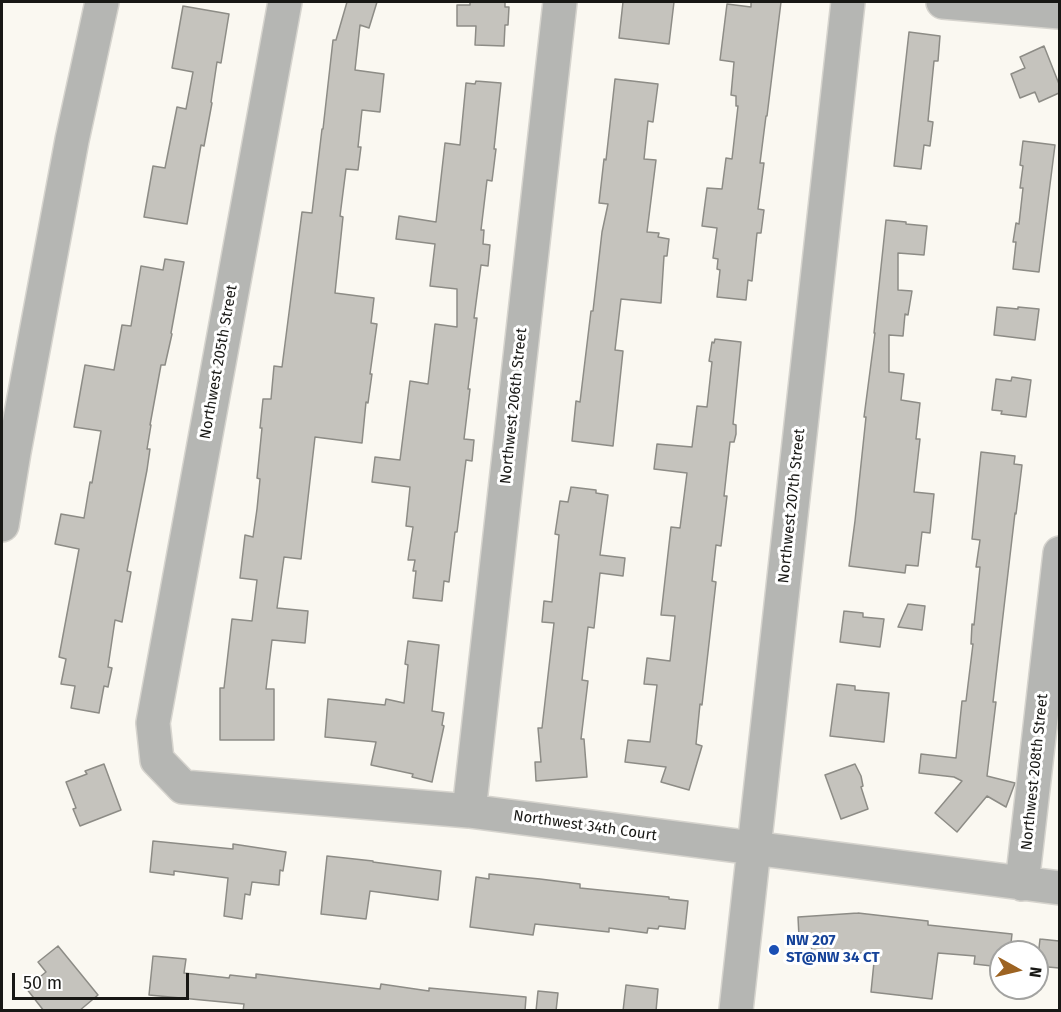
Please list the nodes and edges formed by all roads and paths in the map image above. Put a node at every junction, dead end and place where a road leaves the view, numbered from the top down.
1 (102, 2) edge
2 (285, 2) edge
3 (560, 2) edge
4 (848, 2) edge
5 (943, 2) edge
6 (1059, 12) edge
7 (2, 525) edge
8 (1059, 553) edge
9 (153, 723) joint
10 (469, 811) junction
11 (754, 849) junction
12 (1022, 884) junction
13 (1059, 888) edge
14 (736, 1011) edge

1 - 7 street
2 - 9 street, Northwest 205th Street
3 - 10 street, Northwest 206th Street
4 - 11 street, Northwest 207th Street
5 - 6 street
8 - 12 street, Northwest 208th Street
9 - 10 street, Northwest 34th Court
10 - 11 street, Northwest 34th Court
11 - 12 street, Northwest 34th Court
11 - 14 street, Northwest 207th Street
12 - 13 street, Northwest 34th Court

